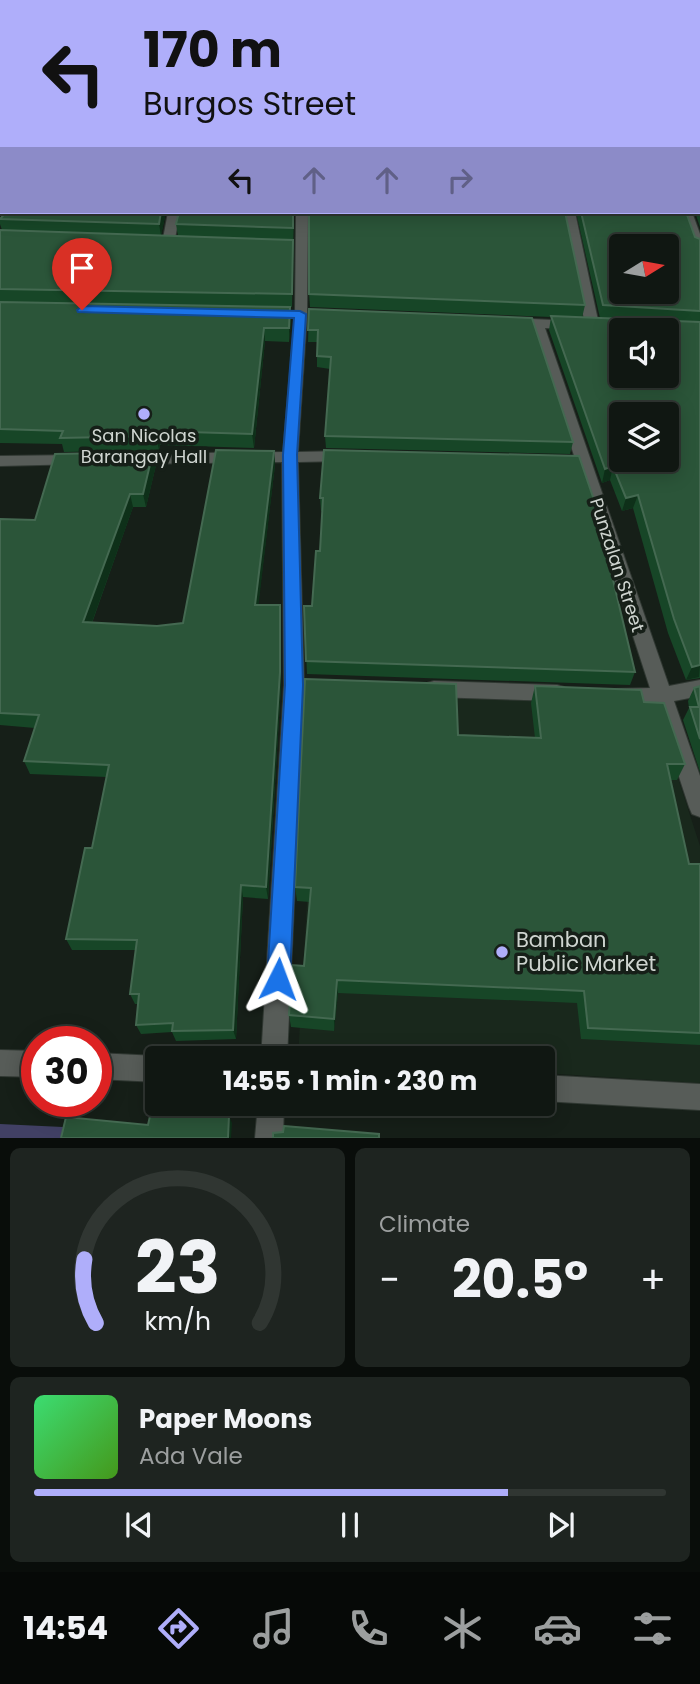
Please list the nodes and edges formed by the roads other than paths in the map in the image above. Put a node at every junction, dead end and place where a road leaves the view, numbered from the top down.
1 (174, 214) edge
2 (302, 214) edge
3 (570, 214) edge
4 (687, 214) edge
5 (155, 243) edge
6 (700, 248) edge
7 (495, 321) edge
8 (537, 323) junction
9 (290, 455) junction
10 (360, 457) edge
11 (118, 459) edge
12 (92, 460) edge
13 (0, 461) edge
14 (700, 688) edge
15 (416, 689) edge
16 (579, 694) edge
17 (606, 694) edge
18 (660, 696) junction
19 (700, 807) edge
20 (275, 1046) edge
21 (0, 1063) edge
22 (21, 1064) edge
23 (112, 1067) edge
24 (145, 1068) edge
25 (555, 1089) edge
26 (700, 1097) edge
27 (270, 1116) edge
28 (269, 1138) edge

1 - 5 street
2 - 9 street
3 - 8 street
4 - 6 street
7 - 8 street
8 - 18 street, Punzalan Street
9 - 10 street
9 - 11 street
9 - 20 street
12 - 13 street
14 - 18 street
15 - 16 street
17 - 18 street
18 - 19 street, Punzalan Street
21 - 22 street
23 - 24 street
25 - 26 street
27 - 28 street

